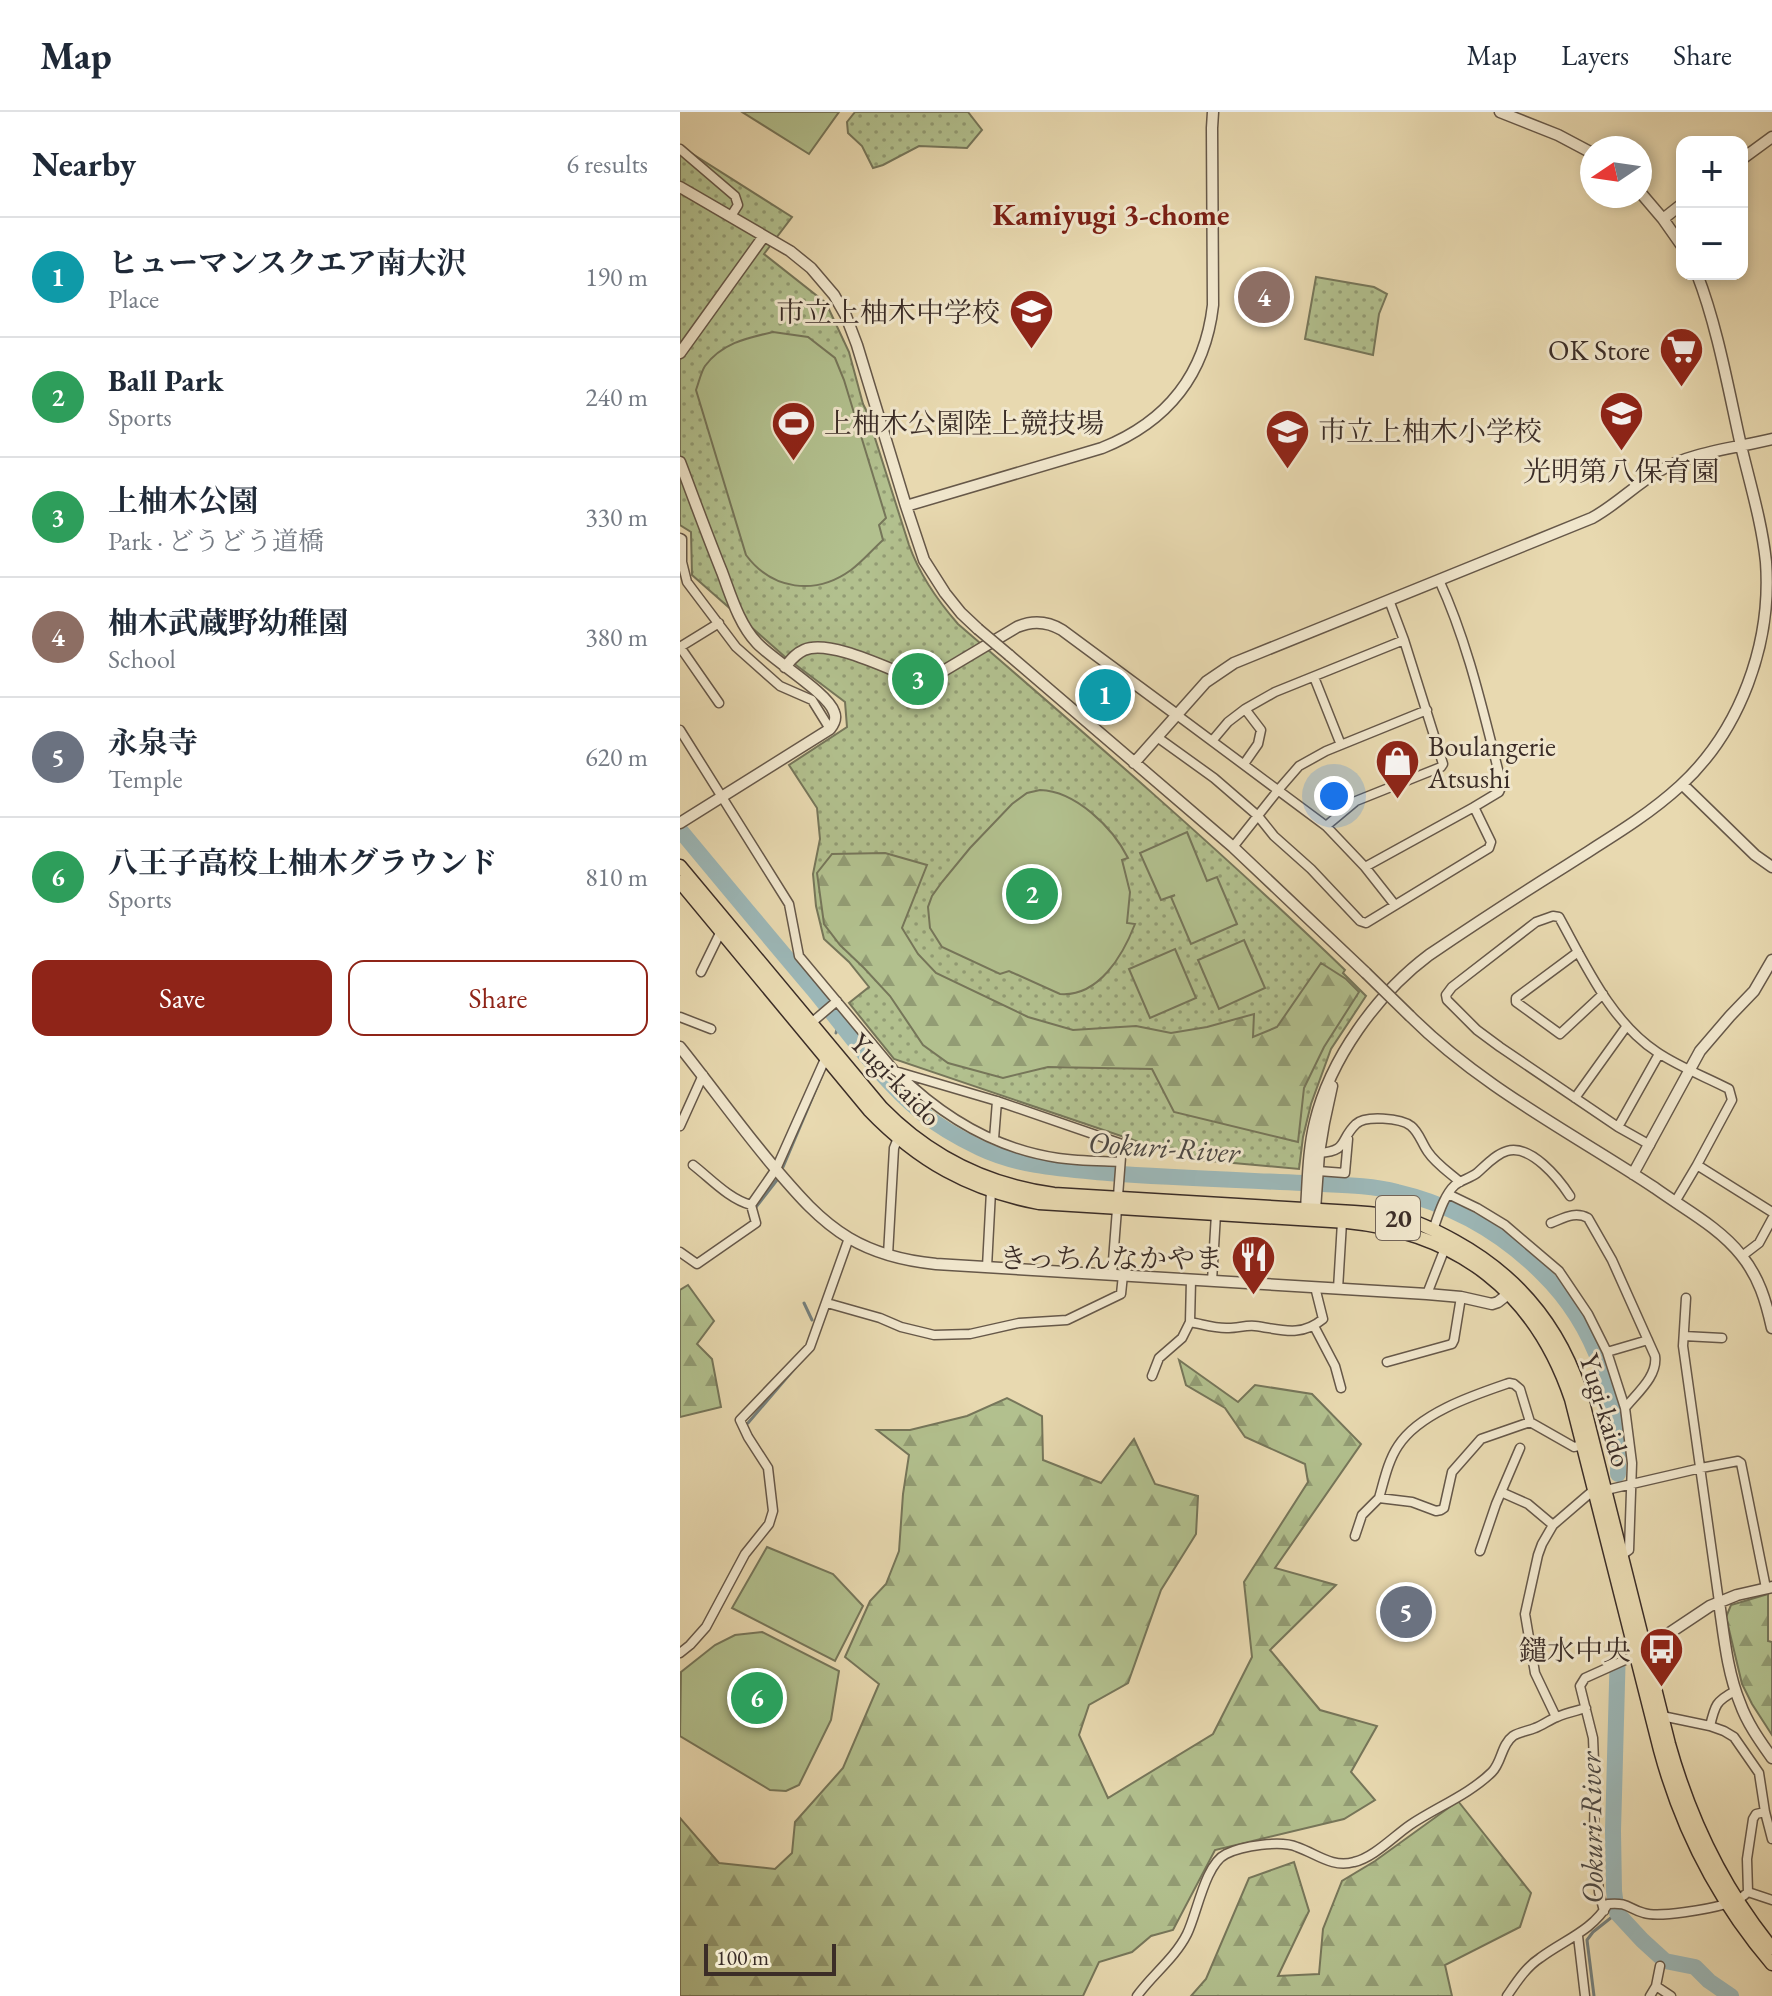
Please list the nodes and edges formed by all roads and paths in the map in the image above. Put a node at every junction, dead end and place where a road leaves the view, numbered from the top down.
1 (1213, 112) edge
2 (1500, 112) edge
3 (1772, 137) edge
4 (1580, 147) edge
5 (680, 149) edge
6 (1748, 155) edge
7 (680, 187) edge
8 (1652, 206) edge
9 (1677, 208) edge
10 (731, 216) junction
11 (1663, 219) junction
12 (764, 236) junction
13 (1676, 237) edge
14 (1699, 280) edge
15 (680, 353) edge
16 (1772, 439) edge
17 (1741, 446) junction
18 (680, 462) edge
19 (906, 506) junction
20 (680, 538) edge
21 (681, 562) edge
22 (1439, 580) junction
23 (1389, 600) junction
24 (719, 623) junction
25 (1404, 640) junction
26 (680, 647) edge
27 (785, 667) junction
28 (1314, 677) junction
29 (719, 703) dead end
30 (1245, 709) junction
31 (1427, 710) junction
32 (1177, 715) junction
33 (830, 729) junction
34 (680, 730) edge
35 (1157, 737) junction
36 (1212, 741) junction
37 (1341, 745) junction
38 (1134, 763) junction
39 (1244, 764) junction
40 (1682, 784) junction
41 (1279, 789) junction
42 (722, 797) junction
43 (1474, 807) junction
44 (1258, 816) junction
45 (681, 822) edge
46 (1326, 826) junction
47 (1233, 847) junction
48 (680, 866) edge
49 (1365, 867) junction
50 (1772, 867) edge
51 (680, 882) edge
52 (1395, 905) junction
53 (721, 931) junction
54 (1578, 952) junction
55 (1772, 960) edge
56 (701, 972) dead end
57 (1603, 994) junction
58 (836, 1002) junction
59 (680, 1017) edge
60 (811, 1023) junction
61 (1626, 1027) junction
62 (711, 1029) dead end
63 (680, 1049) edge
64 (1659, 1054) junction
65 (826, 1057) junction
66 (1336, 1069) junction
67 (1690, 1069) junction
68 (895, 1071) junction
69 (703, 1075) junction
70 (1575, 1098) junction
71 (997, 1101) junction
72 (680, 1126) edge
73 (1618, 1127) junction
74 (898, 1138) junction
75 (1348, 1138) junction
76 (994, 1139) junction
77 (1650, 1145) junction
78 (1319, 1153) junction
79 (1120, 1164) junction
80 (693, 1165) dead end
81 (1697, 1165) junction
82 (776, 1169) junction
83 (1315, 1174) junction
84 (1633, 1174) junction
85 (1460, 1182) junction
86 (991, 1191) junction
87 (1447, 1196) junction
88 (1570, 1196) dead end
89 (1675, 1202) junction
90 (1118, 1203) junction
91 (751, 1205) junction
92 (1772, 1212) edge
93 (1310, 1213) junction
94 (1216, 1214) junction
95 (1772, 1219) edge
96 (1342, 1222) junction
97 (1551, 1223) dead end
98 (1433, 1230) junction
99 (849, 1238) junction
100 (1445, 1248) junction
101 (680, 1252) edge
102 (888, 1255) junction
103 (1742, 1256) junction
104 (987, 1267) junction
105 (1117, 1275) junction
106 (1191, 1280) junction
107 (1212, 1281) junction
108 (1315, 1287) junction
109 (1338, 1289) junction
110 (1513, 1290) junction
111 (1427, 1294) junction
112 (1461, 1297) junction
113 (1686, 1298) dead end
114 (827, 1303) junction
115 (1190, 1322) junction
116 (1314, 1326) junction
117 (1772, 1328) edge
118 (1684, 1336) junction
119 (1722, 1338) dead end
120 (1648, 1340) junction
121 (1607, 1352) junction
122 (1387, 1362) dead end
123 (1152, 1376) dead end
124 (1341, 1388) dead end
125 (1625, 1408) junction
126 (1530, 1422) junction
127 (1583, 1445) junction
128 (1520, 1448) dead end
129 (1701, 1468) junction
130 (1629, 1484) junction
131 (1604, 1490) junction
132 (1501, 1492) junction
133 (1379, 1498) junction
134 (1553, 1525) junction
135 (1355, 1536) dead end
136 (1480, 1551) dead end
137 (1622, 1555) junction
138 (1769, 1588) edge
139 (1719, 1602) junction
140 (680, 1653) edge
141 (1635, 1655) junction
142 (1735, 1691) junction
143 (1586, 1708) junction
144 (1662, 1716) junction
145 (1556, 1717) junction
146 (1710, 1726) junction
147 (1772, 1758) edge
148 (1765, 1812) junction
149 (1772, 1839) edge
150 (1738, 1899) junction
151 (1772, 1900) edge
152 (1606, 1908) junction
153 (1578, 1936) junction
154 (1772, 1948) edge
155 (1772, 1964) edge
156 (1660, 1966) dead end
157 (1656, 1986) junction
158 (1137, 1996) edge
159 (1507, 1996) edge
160 (1585, 1996) edge
161 (1650, 1996) edge
162 (1671, 1996) edge

1 - 19 street
2 - 4 street
3 - 6 street
5 - 10 street
7 - 10 street
8 - 11 street
9 - 11 street
10 - 12 street
11 - 13 street
12 - 15 street
12 - 19 street
14 - 17 street
16 - 17 street
17 - 22 street
17 - 40 street
18 - 27 street
19 - 38 street, bridge
20 - 21 street
21 - 24 street
22 - 23 street
22 - 43 street
23 - 25 street
23 - 32 street
24 - 26 street
24 - 33 street
25 - 28 street
25 - 31 street
26 - 29 street
27 - 32 street
27 - 33 street
28 - 30 street
28 - 37 street
30 - 36 street
30 - 39 street
31 - 37 street
31 - 46 street
32 - 35 street
32 - 36 street
33 - 42 street
34 - 42 street
35 - 38 street
35 - 44 street
36 - 39 street
37 - 41 street
38 - 47 street
39 - 41 street
40 - 50 street
40 - 66 street
41 - 44 street
41 - 46 street
42 - 45 street
42 - 58 street
43 - 49 street
43 - 52 street
44 - 47 street
44 - 52 street
46 - 49 street
47 - 84 street, bridge
48 - 60 main road, Yugi-kaido / 20
49 - 52 street
51 - 53 main road, Yugi-kaido / 20
53 - 56 street
53 - 60 main road, Yugi-kaido / 20
54 - 57 street
54 - 57 street
54 - 70 street
55 - 67 street
57 - 61 street
58 - 60 street
58 - 68 street
59 - 62 street
60 - 65 main road, Yugi-kaido / 20
60 - 90 main road, Yugi-kaido / 20
61 - 64 street
61 - 70 street
63 - 69 street
64 - 67 street
64 - 73 street
65 - 74 main road, Yugi-kaido / 20
65 - 82 street
66 - 78 street
66 - 83 street
67 - 77 street
67 - 81 street
68 - 71 street
68 - 76 street
69 - 72 street
69 - 82 street
70 - 73 street
71 - 76 street
71 - 79 street
73 - 77 street
74 - 86 main road, Yugi-kaido / 20
74 - 102 street
75 - 78 street
75 - 83 street
75 - 85 street
76 - 79 street
77 - 84 street
78 - 83 street
79 - 90 street
80 - 91 street
81 - 89 street
81 - 92 street
82 - 91 street
82 - 99 street
83 - 93 street
84 - 89 street
85 - 87 street
85 - 88 street
86 - 90 main road, Yugi-kaido / 20
86 - 104 street
87 - 98 street
87 - 121 street
89 - 103 street
90 - 93 main road, Yugi-kaido / 20
90 - 94 main road, Yugi-kaido / 20
90 - 105 street
91 - 101 street
93 - 94 main road, Yugi-kaido / 20
93 - 96 main road, Yugi-kaido / 20
93 - 98 main road, Yugi-kaido / 20
94 - 107 street
95 - 103 street
96 - 100 main road, Yugi-kaido / 20
96 - 109 street
97 - 120 street
98 - 110 main road, Yugi-kaido / 20
99 - 102 street
99 - 114 street
100 - 110 main road, Yugi-kaido / 20
100 - 111 street
102 - 104 street
103 - 117 street
104 - 105 street
105 - 106 street
105 - 114 street
106 - 107 street
106 - 115 street
107 - 108 street
108 - 109 street
108 - 116 street
109 - 111 street
110 - 112 street
110 - 127 main road, Yugi-kaido / 20
110 - 131 main road, Yugi-kaido / 20
111 - 112 street
112 - 122 street
113 - 118 street
114 - 140 street
115 - 116 street
115 - 123 street
116 - 124 street
118 - 119 street
118 - 129 street
120 - 121 street
120 - 125 street
121 - 125 street
125 - 130 street
126 - 127 street
126 - 133 street
126 - 133 street
127 - 131 main road, Yugi-kaido / 20
128 - 132 street
129 - 130 street
129 - 138 street
129 - 139 street
130 - 131 street
130 - 137 street
131 - 134 street
131 - 137 main road, Yugi-kaido / 20
131 - 141 main road, Yugi-kaido / 20
132 - 134 street
132 - 136 street
133 - 135 street
134 - 145 street
137 - 141 main road, Yugi-kaido / 20
138 - 139 street
139 - 141 street
139 - 142 street
141 - 143 street
141 - 144 main road, Yugi-kaido / 20
141 - 150 main road, Yugi-kaido / 20
142 - 146 street
142 - 147 street
143 - 145 street
143 - 152 street
144 - 146 street
144 - 150 main road, Yugi-kaido / 20
145 - 158 street
146 - 148 street
148 - 149 street
148 - 150 street
150 - 151 street
150 - 152 street
150 - 154 main road, Yugi-kaido / 20
150 - 155 main road, Yugi-kaido / 20
152 - 153 street
153 - 159 street
153 - 160 street
156 - 157 street
157 - 161 street
157 - 162 street

